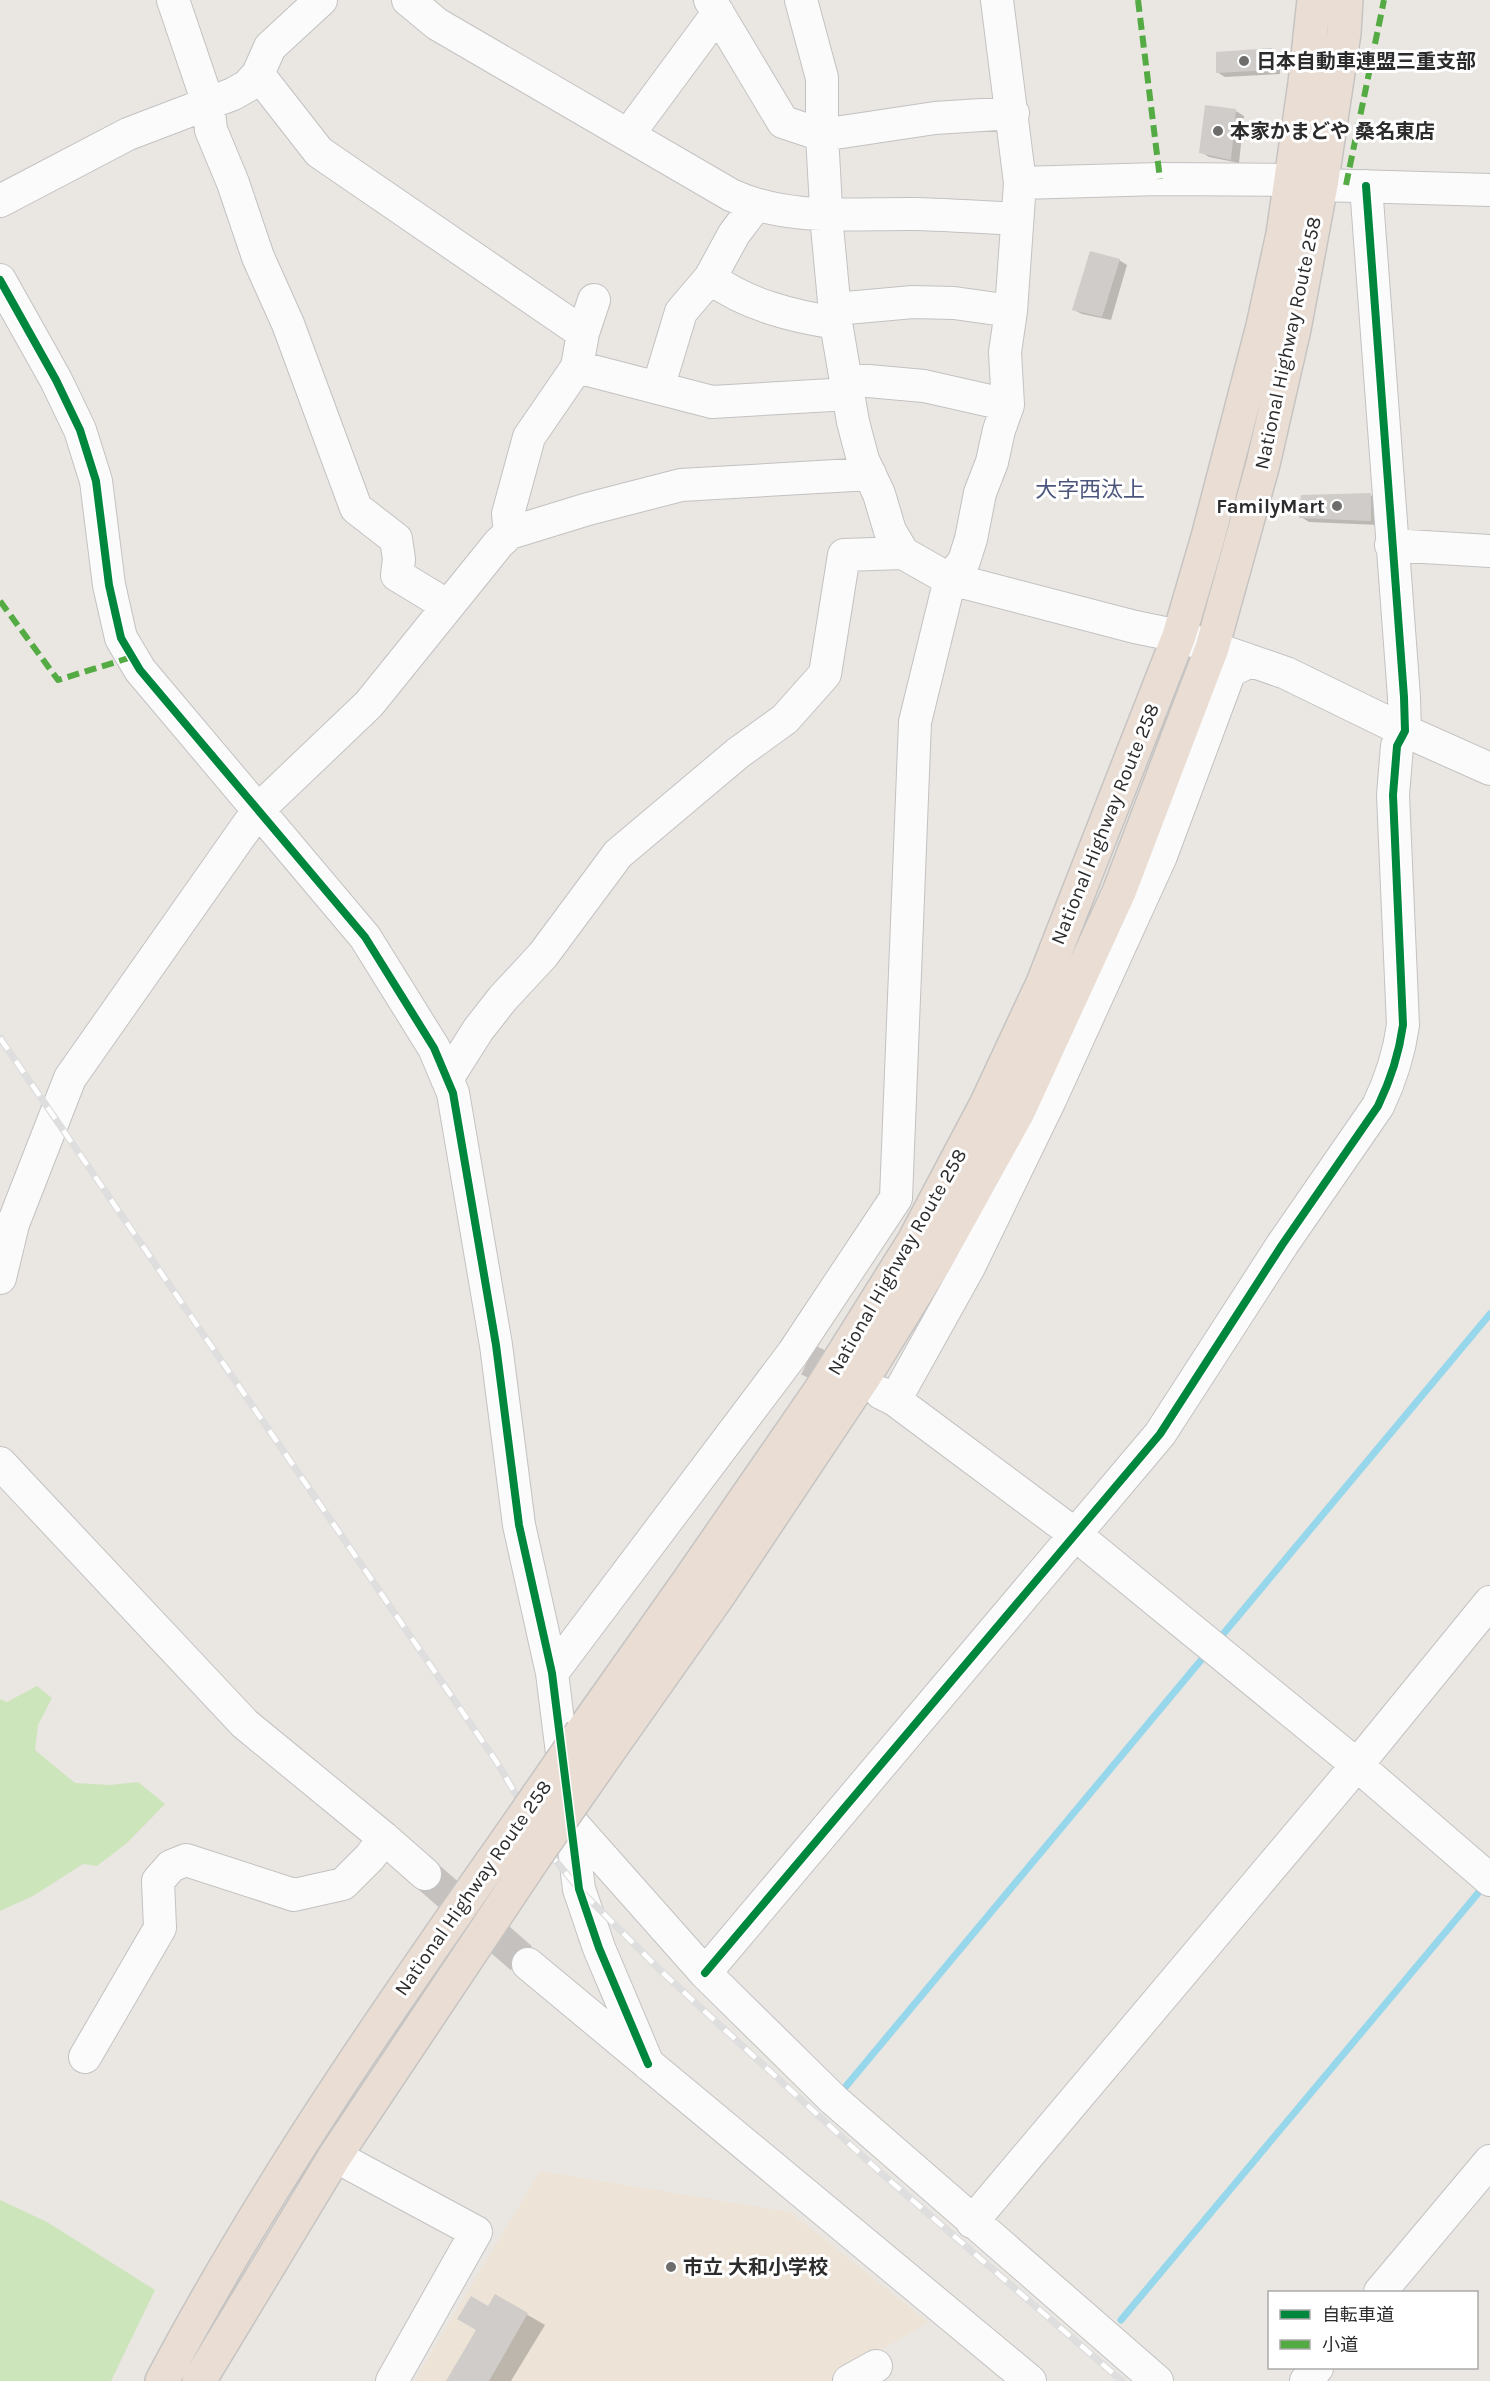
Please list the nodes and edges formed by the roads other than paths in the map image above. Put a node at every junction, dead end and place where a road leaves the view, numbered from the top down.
1 (173, 0) edge
2 (321, 0) edge
3 (408, 0) edge
4 (801, 0) edge
5 (997, 0) edge
6 (1314, 0) edge
7 (1346, 0) edge
8 (714, 7) edge
9 (258, 74) junction
10 (208, 103) junction
11 (1013, 113) junction
12 (628, 135) junction
13 (822, 135) junction
14 (1020, 183) junction
15 (1306, 183) junction
16 (1366, 186) junction
17 (1490, 190) edge
18 (0, 201) edge
19 (755, 206) junction
20 (827, 216) junction
21 (1017, 219) junction
22 (710, 278) junction
23 (0, 280) edge
24 (594, 300) dead end
25 (1011, 311) junction
26 (836, 316) junction
27 (583, 333) junction
28 (577, 367) junction
29 (848, 386) junction
30 (657, 388) junction
31 (1008, 405) junction
32 (870, 474) junction
33 (510, 533) junction
34 (1391, 545) junction
35 (1490, 551) edge
36 (903, 553) junction
37 (950, 579) junction
38 (448, 606) junction
39 (1179, 636) junction
40 (1212, 648) junction
41 (1251, 661) junction
42 (1405, 731) junction
43 (1490, 769) edge
44 (259, 809) junction
45 (447, 1079) junction
46 (0, 1278) edge
47 (0, 1463) edge
48 (1076, 1535) junction
49 (1490, 1602) edge
50 (552, 1673) junction
51 (1357, 1765) junction
52 (571, 1822) junction
53 (384, 1838) junction
54 (425, 1874) tunnel mouth
55 (1490, 1880) edge
56 (528, 1964) tunnel mouth
57 (705, 1973) junction
58 (85, 2057) dead end
59 (648, 2064) junction
60 (335, 2156) junction
61 (1490, 2161) edge
62 (972, 2222) junction
63 (1381, 2291) edge
64 (876, 2366) dead end
65 (1315, 2369) edge
66 (162, 2381) edge
67 (199, 2381) edge
68 (392, 2381) edge
69 (849, 2381) edge
70 (1029, 2381) edge
71 (1156, 2381) edge
72 (1306, 2381) edge

1 - 10 street
2 - 9 street
3 - 12 street
4 - 13 street
5 - 11 street
6 - 15 highway, National Highway Route 258
7 - 15 highway, National Highway Route 258
8 - 12 street
8 - 13 street
9 - 10 street
9 - 27 street
10 - 18 street
10 - 38 street
11 - 13 street
11 - 14 street
12 - 19 street
13 - 20 street
14 - 15 street
14 - 21 street
15 - 16 street
15 - 39 highway, National Highway Route 258
15 - 40 highway, National Highway Route 258
16 - 17 street
16 - 34 street
19 - 20 street
19 - 22 street
20 - 21 street
20 - 26 street
21 - 25 street
22 - 26 street
22 - 30 street
23 - 44 street
24 - 27 street
25 - 26 street
25 - 31 street
26 - 29 street
27 - 28 street
28 - 30 street
28 - 33 street
29 - 30 street
29 - 31 street
29 - 32 street
31 - 37 street
32 - 33 street
32 - 36 street
33 - 38 street
34 - 35 street
34 - 42 street
36 - 37 street
36 - 45 street
37 - 39 street
37 - 50 street
38 - 44 street
39 - 40 street
39 - 66 highway, National Highway Route 258, bridge
40 - 41 street
40 - 60 highway, National Highway Route 258, bridge
41 - 42 street
41 - 48 street
42 - 43 street
42 - 48 street
44 - 45 street
44 - 46 street
45 - 50 street
47 - 53 street
48 - 51 street
48 - 57 street
49 - 51 street
50 - 52 street
51 - 55 street
51 - 62 street
52 - 57 street
52 - 59 street
53 - 54 street
53 - 58 street
56 - 59 street
57 - 62 street
59 - 70 street
60 - 67 highway, National Highway Route 258
60 - 68 street
61 - 63 street
62 - 71 street
64 - 69 street
65 - 72 street

